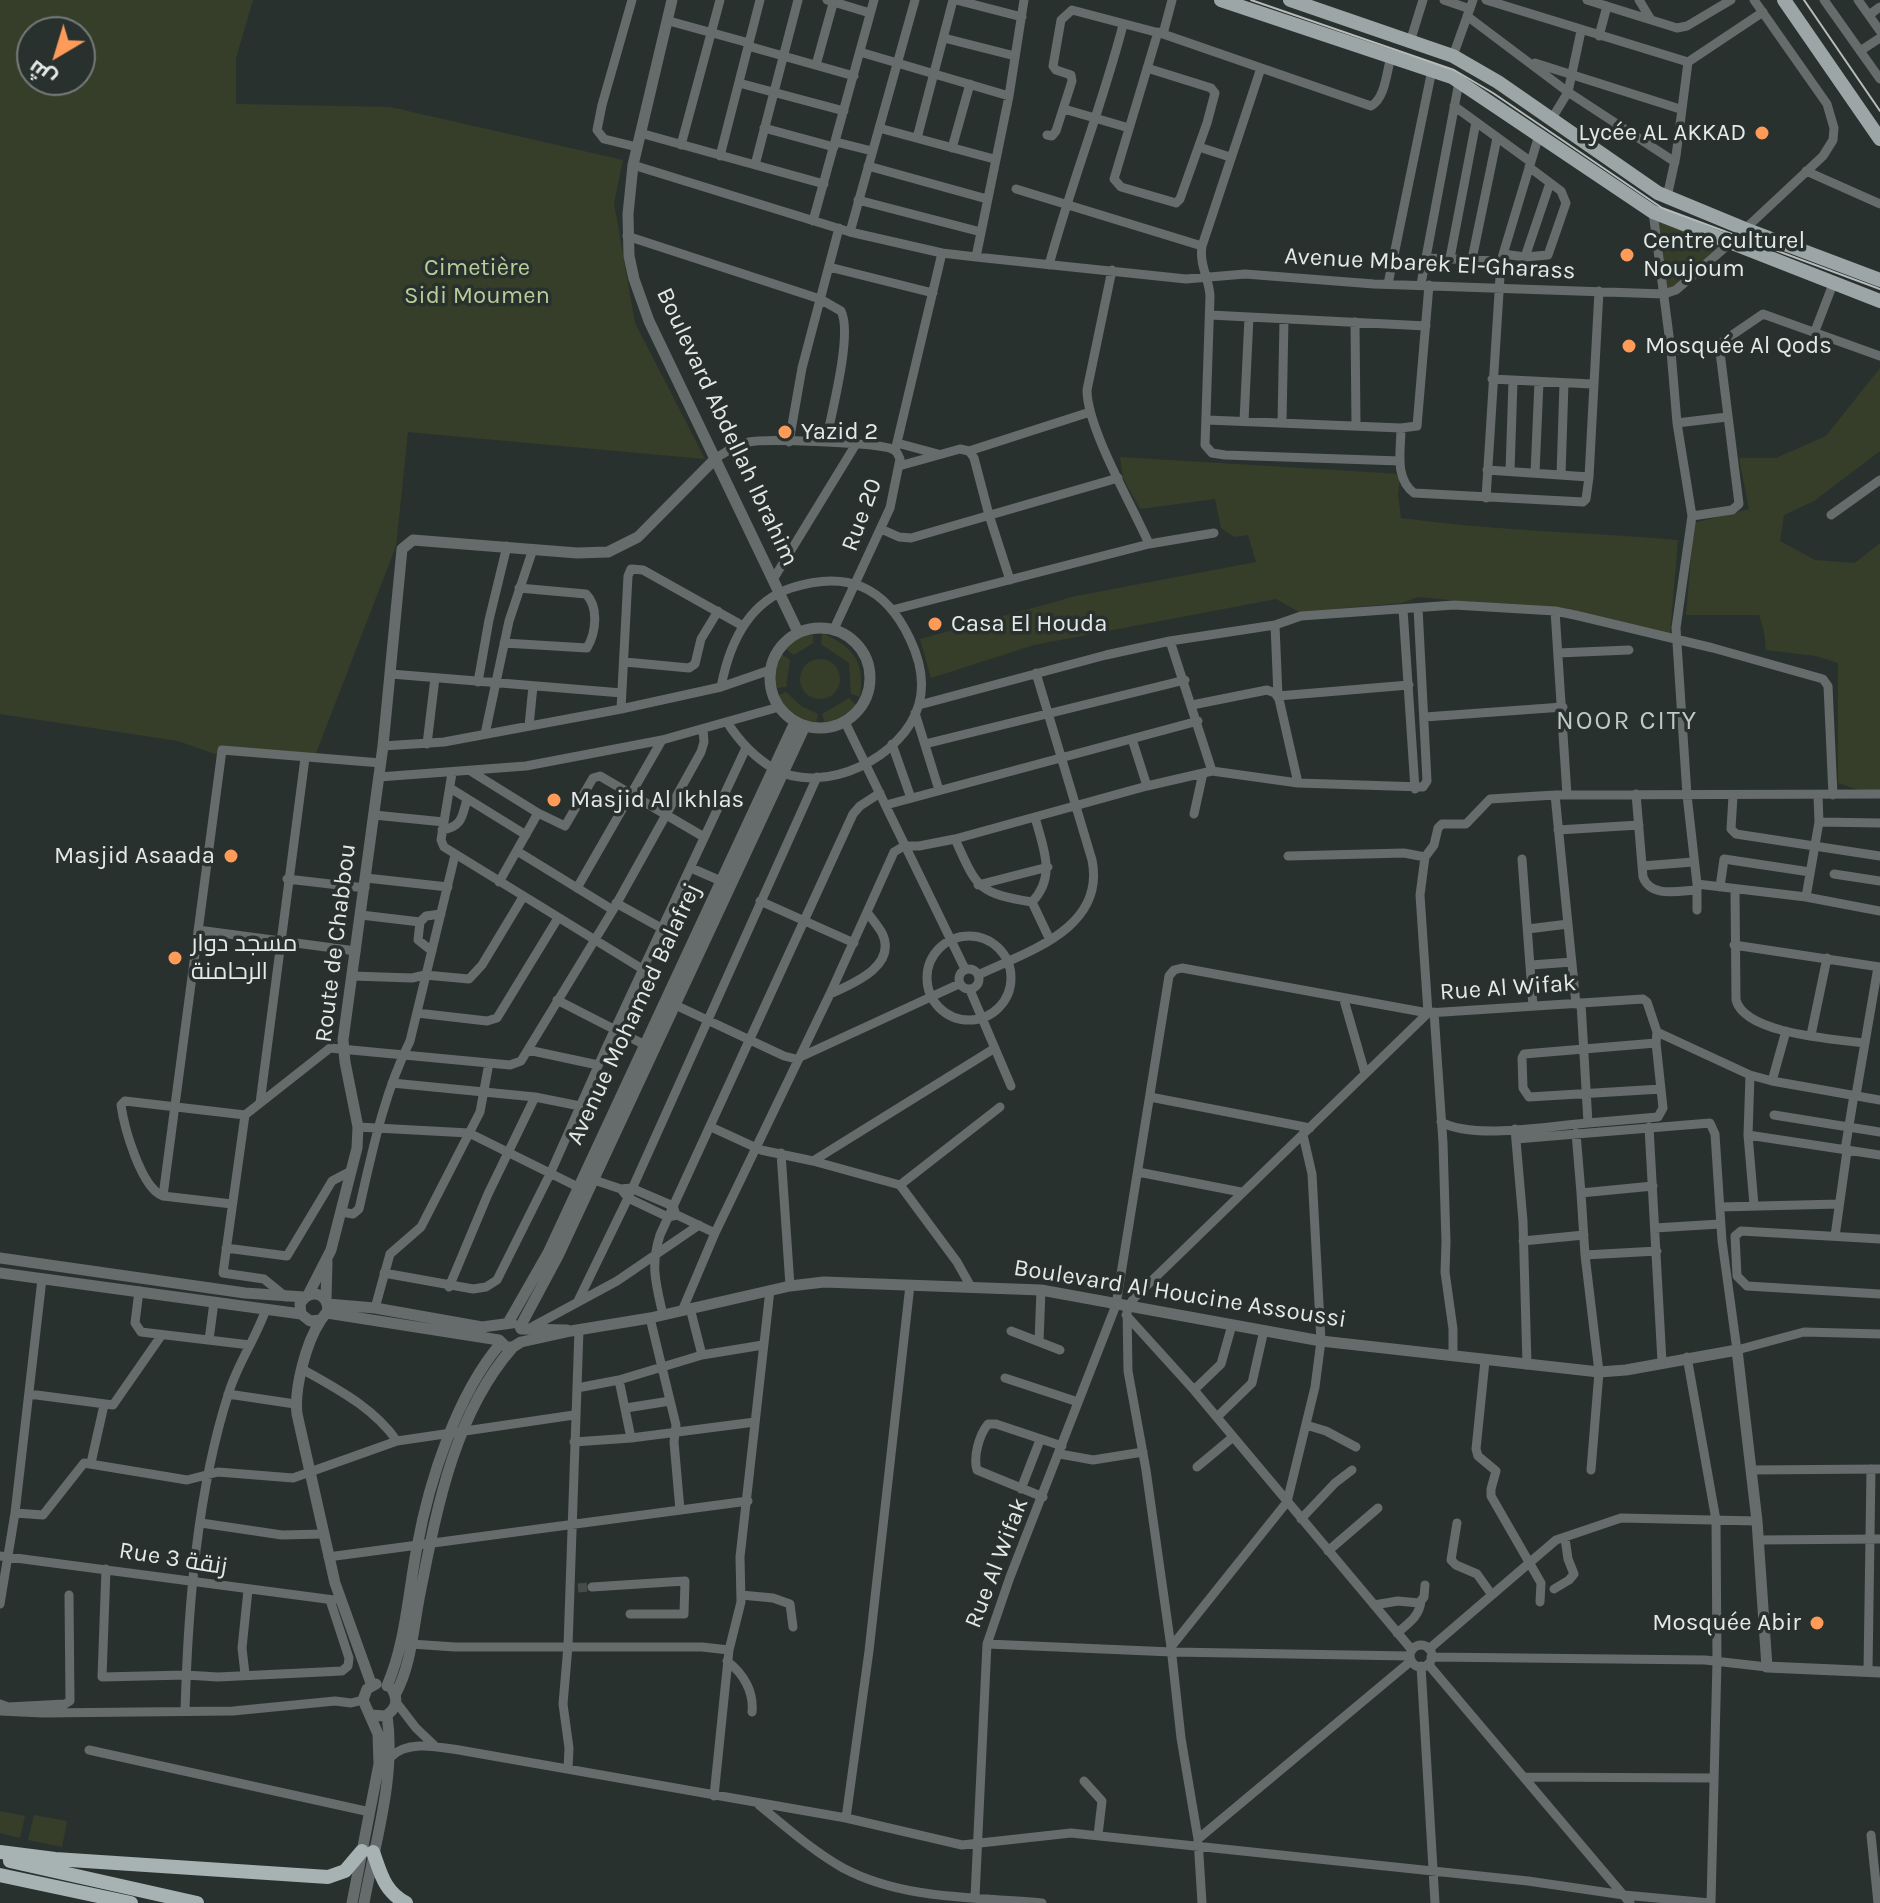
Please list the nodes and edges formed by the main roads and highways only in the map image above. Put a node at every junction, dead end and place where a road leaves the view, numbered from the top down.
1 (1221, 0) edge
2 (1290, 0) edge
3 (1784, 0) edge
4 (1793, 0) edge
5 (1880, 123) edge
6 (1880, 139) edge
7 (1880, 280) edge
8 (1880, 301) edge
9 (0, 1852) edge
10 (0, 1858) edge
11 (0, 1876) edge
12 (108, 1903) edge
13 (131, 1903) edge
14 (197, 1903) edge
15 (406, 1903) edge

1 - 8 main road
2 - 7 main road
3 - 6 main road
4 - 5 main road
9 - 15 highway
10 - 14 highway
11 - 12 highway
11 - 13 highway

